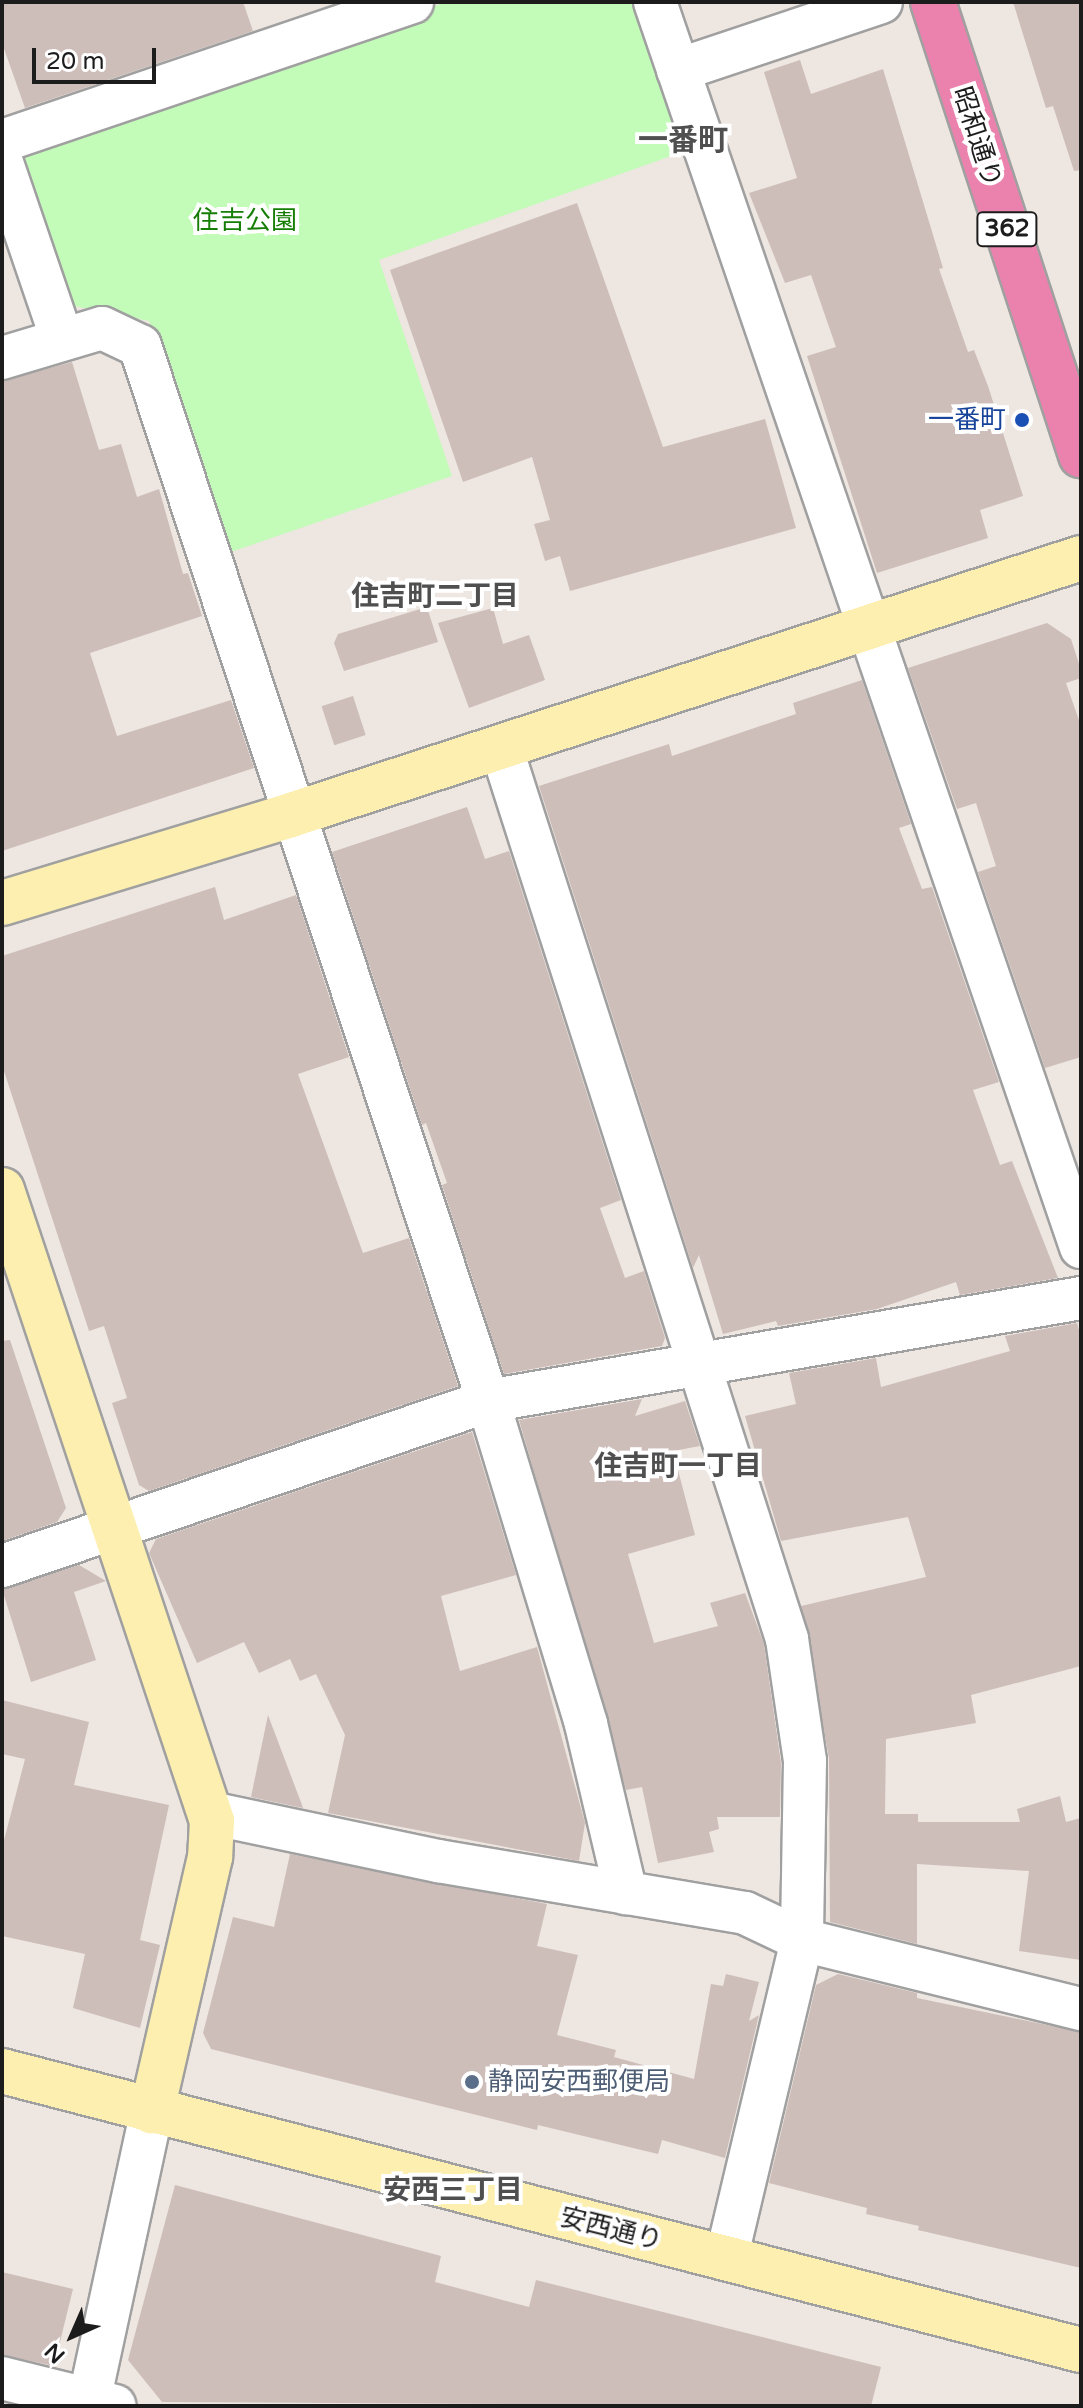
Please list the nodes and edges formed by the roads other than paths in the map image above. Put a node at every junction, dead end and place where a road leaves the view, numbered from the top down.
1 (412, 2) edge
2 (655, 2) edge
3 (881, 2) edge
4 (933, 2) edge
5 (678, 70) junction
6 (2, 141) edge
7 (2, 163) edge
8 (62, 339) junction
9 (2, 358) edge
10 (1081, 455) edge
11 (1081, 558) edge
12 (872, 628) junction
13 (501, 747) junction
14 (291, 815) junction
15 (2, 903) edge
16 (2, 1190) edge
17 (1081, 1247) edge
18 (1081, 1298) edge
19 (702, 1366) junction
20 (488, 1401) junction
21 (116, 1531) junction
22 (2, 1566) edge
23 (210, 1813) junction
24 (626, 1893) junction
25 (802, 1940) junction
26 (1081, 2009) edge
27 (2, 2071) edge
28 (152, 2111) junction
29 (726, 2258) junction
30 (1081, 2350) edge
31 (2, 2378) edge
32 (98, 2404) edge

1 - 6 street
2 - 5 street
3 - 5 street
4 - 10 highway, 昭和通り / 362
5 - 12 street
7 - 8 street
8 - 9 street
8 - 14 street
11 - 12 street
12 - 13 street
12 - 17 street
13 - 14 street
13 - 19 street
14 - 15 street
14 - 20 street
16 - 21 street
18 - 19 street
19 - 20 street
19 - 25 street
20 - 21 street
20 - 24 street
21 - 22 street
21 - 23 street
23 - 24 street
23 - 28 street
24 - 25 street
25 - 26 street
25 - 29 street
27 - 28 street, 安西通り
28 - 29 street, 安西通り
28 - 32 street
29 - 30 street, 安西通り
31 - 32 street

